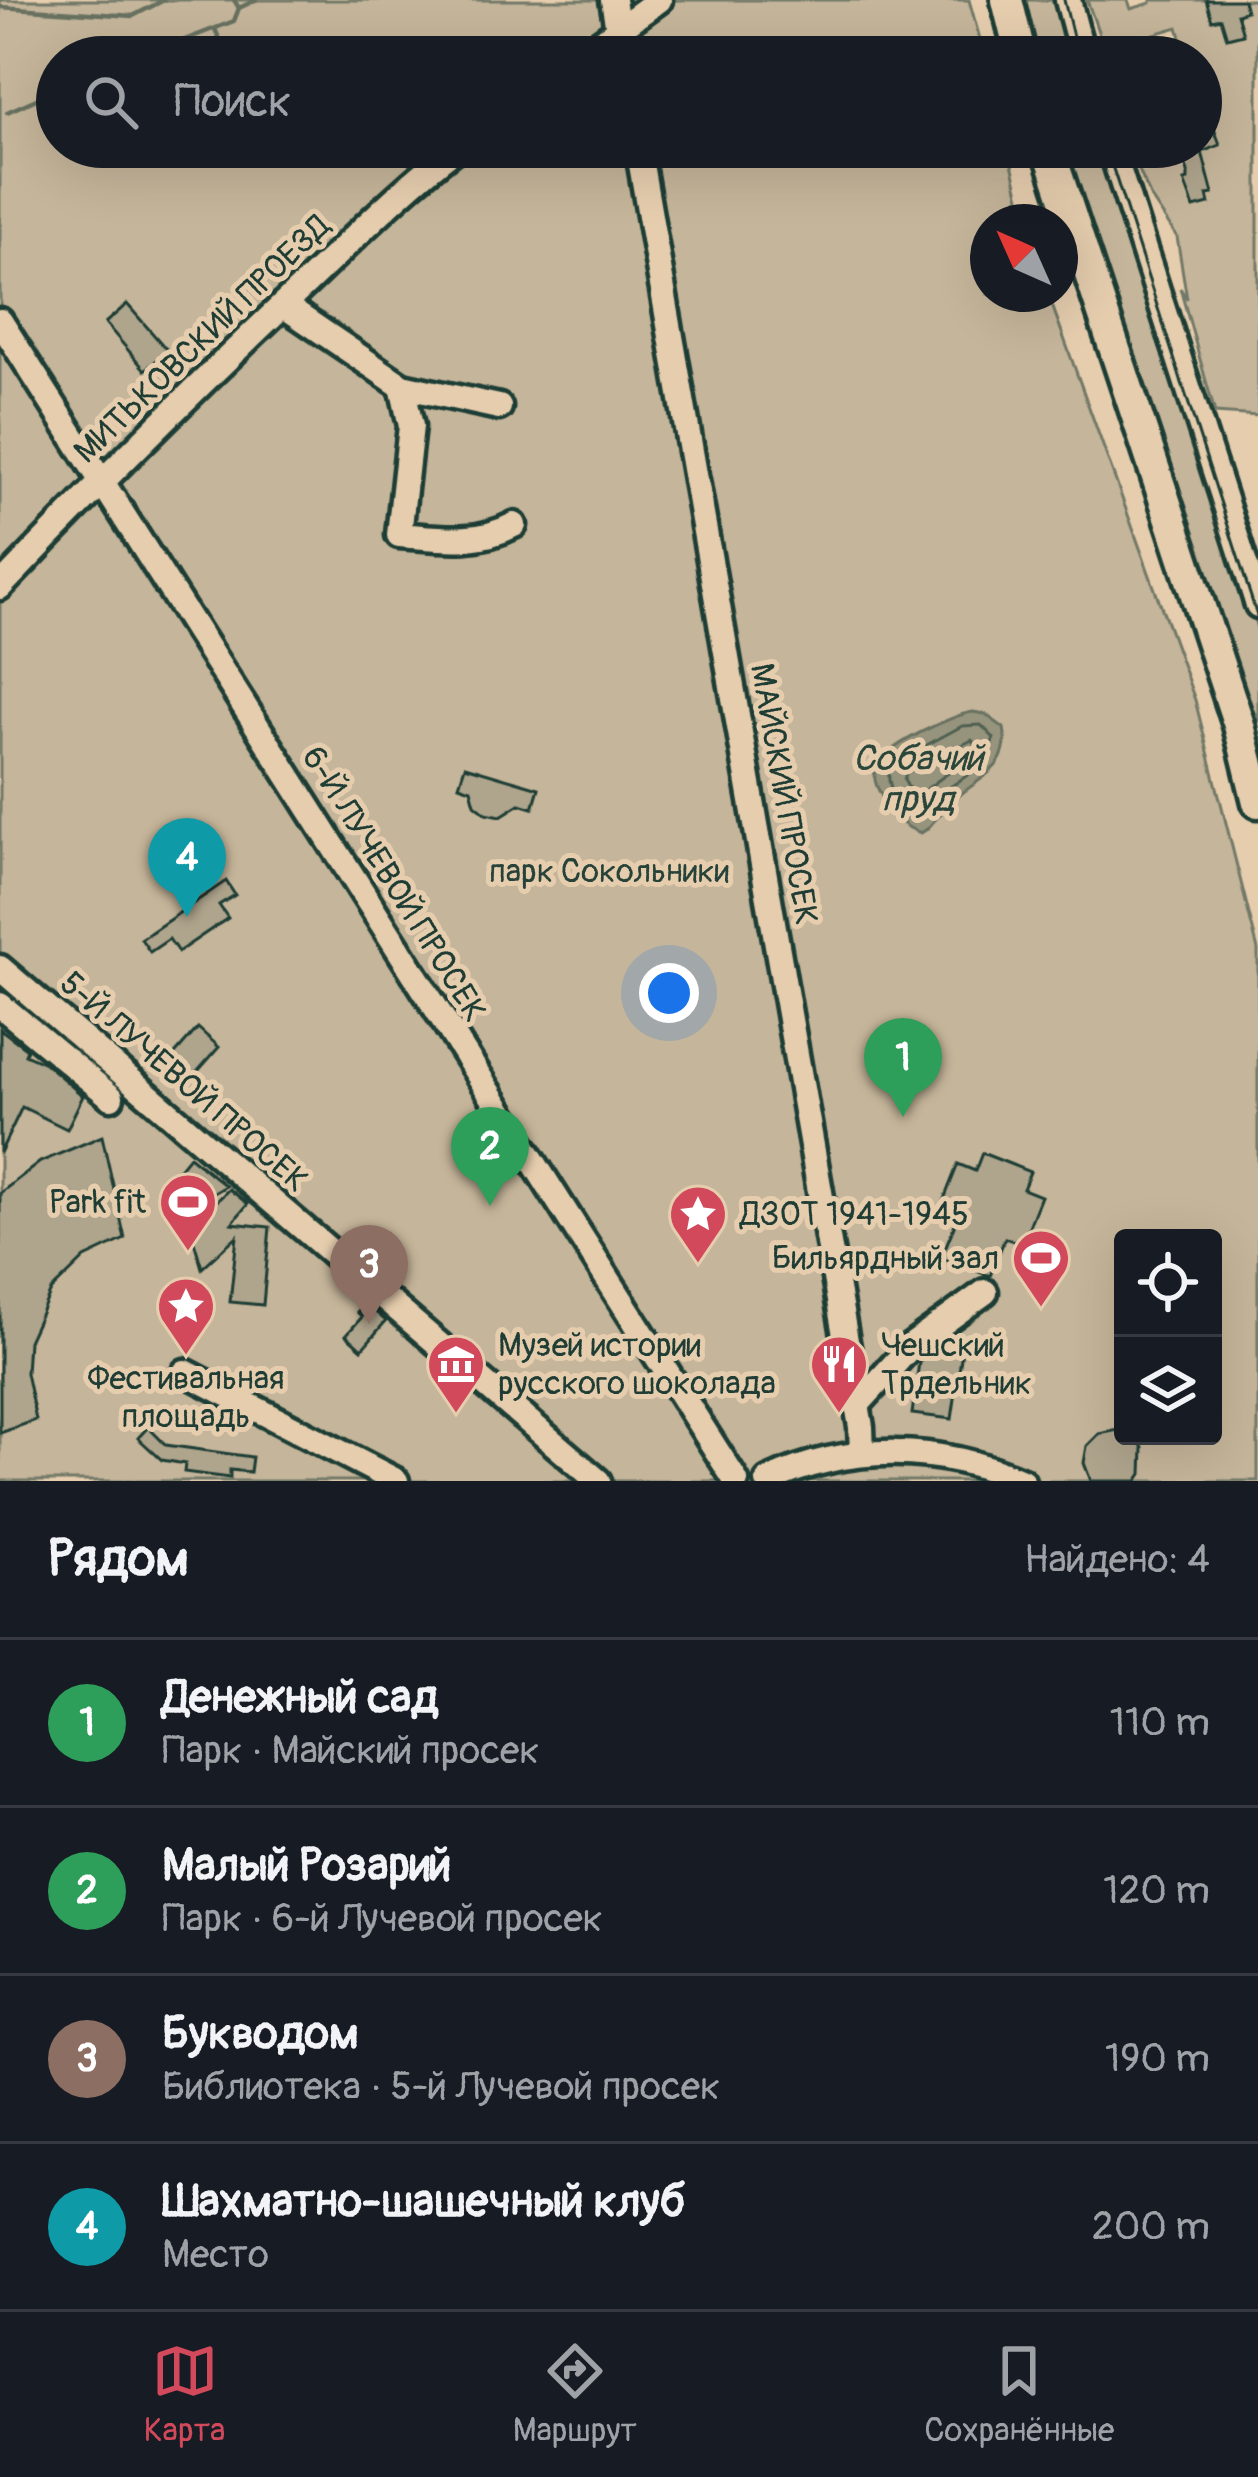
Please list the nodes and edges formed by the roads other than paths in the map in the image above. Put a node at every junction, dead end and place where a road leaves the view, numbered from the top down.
1 (613, 0) edge
2 (658, 0) edge
3 (1007, 0) edge
4 (1068, 0) edge
5 (618, 29) junction
6 (608, 36) edge
7 (619, 36) edge
8 (1016, 36) edge
9 (1077, 36) edge
10 (428, 168) edge
11 (642, 168) edge
12 (1055, 168) edge
13 (1118, 168) edge
14 (283, 305) junction
15 (0, 321) edge
16 (402, 386) junction
17 (499, 407) dead end
18 (100, 482) junction
19 (514, 525) dead end
20 (0, 587) edge
21 (1258, 605) edge
22 (1256, 786) edge
23 (0, 968) edge
24 (0, 1005) edge
25 (111, 1097) dead end
26 (985, 1292) dead end
27 (185, 1372) dead end
28 (857, 1406) junction
29 (862, 1453) junction
30 (396, 1481) edge
31 (598, 1481) edge
32 (736, 1481) edge
33 (768, 1481) edge
34 (1022, 1481) edge

1 - 5 street
2 - 5 street
3 - 8 main road
4 - 9 street
5 - 6 street
5 - 7 street
10 - 14 street, МИТЬКОВСКИЙ ПРОЕЗД
11 - 28 street, МАЙСКИЙ ПРОСЕК
12 - 22 main road
13 - 21 street
14 - 16 street
14 - 18 street, МИТЬКОВСКИЙ ПРОЕЗД
15 - 18 street, 6-Й ЛУЧЕВОЙ ПРОСЕК
16 - 17 street
16 - 19 street
18 - 20 street, МИТЬКОВСКИЙ ПРОЕЗД
18 - 32 street, 6-Й ЛУЧЕВОЙ ПРОСЕК
23 - 31 street, 5-Й ЛУЧЕВОЙ ПРОСЕК
24 - 25 street
26 - 28 street
27 - 30 street
28 - 29 street, МАЙСКИЙ ПРОСЕК
29 - 33 street
29 - 34 street

